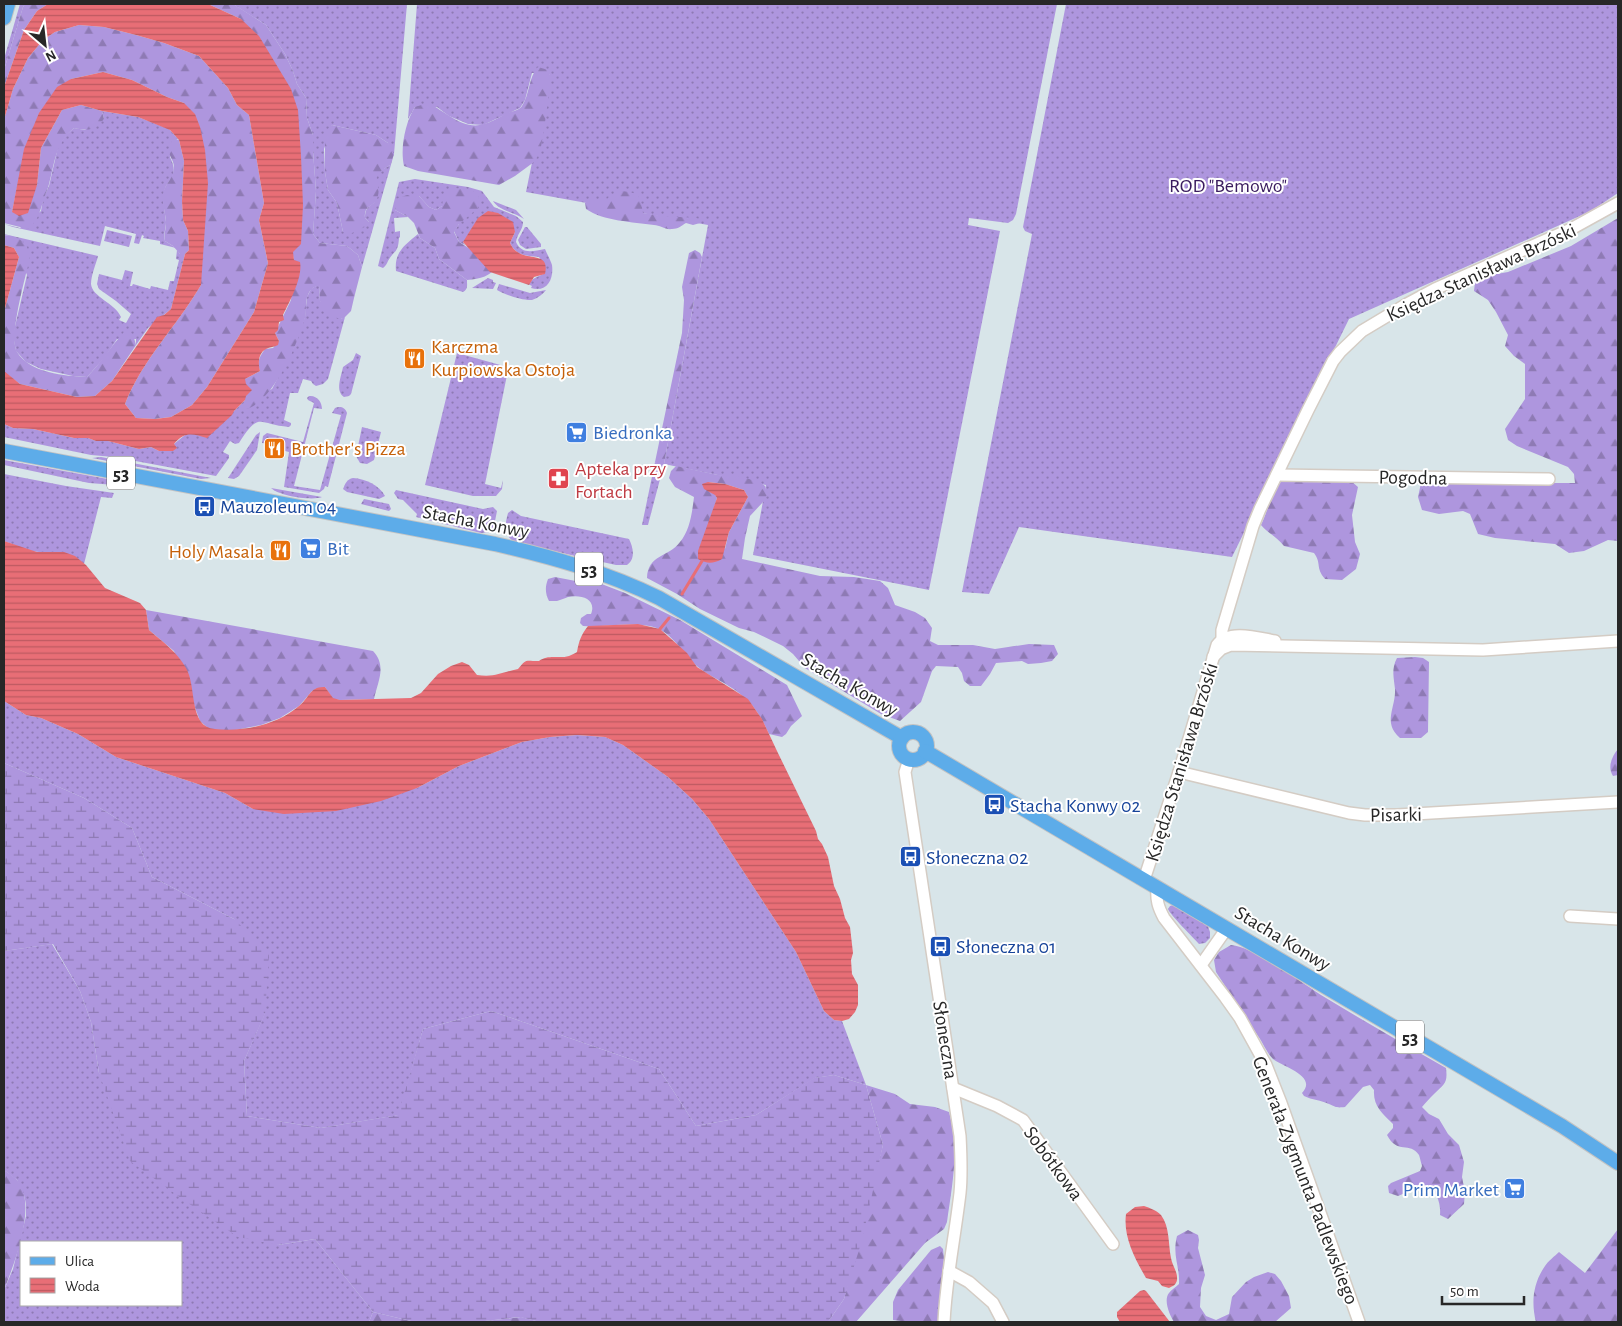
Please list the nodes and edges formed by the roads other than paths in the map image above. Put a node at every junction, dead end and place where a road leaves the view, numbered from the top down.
1 (8, 4) edge
2 (4, 18) edge
3 (1618, 203) edge
4 (4, 451) edge
5 (1277, 475) junction
6 (1549, 478) dead end
7 (1618, 641) edge
8 (1222, 644) junction
9 (902, 738) junction
10 (925, 751) junction
11 (909, 759) junction
12 (1179, 772) junction
13 (1618, 802) edge
14 (1144, 880) junction
15 (1157, 887) junction
16 (1570, 916) dead end
17 (1618, 919) edge
18 (1227, 928) junction
19 (1201, 965) junction
20 (954, 1088) junction
21 (1618, 1163) edge
22 (1113, 1244) dead end
23 (949, 1271) junction
24 (944, 1322) edge
25 (1003, 1322) edge
26 (1359, 1322) edge

1 - 2 main road
3 - 5 street, Księdza Stanisława Brzóski
4 - 9 main road, Stacha Konwy / 53
5 - 6 street, Pogodna
5 - 8 street, Księdza Stanisława Brzóski
7 - 8 street
8 - 12 street, Księdza Stanisława Brzóski
9 - 10 main road
9 - 11 main road
10 - 11 main road
10 - 14 main road, Stacha Konwy / 53
11 - 20 street, Słoneczna
12 - 13 street, Pisarki
12 - 14 street, Księdza Stanisława Brzóski
14 - 15 main road, Stacha Konwy / 53
15 - 18 main road, Stacha Konwy / 53
15 - 19 street, Generała Zygmunta Padlewskiego
16 - 17 street
18 - 19 street
18 - 21 main road, Stacha Konwy / 53
19 - 26 street, Generała Zygmunta Padlewskiego
20 - 22 street, Sobótkowa
20 - 23 street, Słoneczna
23 - 24 street, Słoneczna
23 - 25 street

